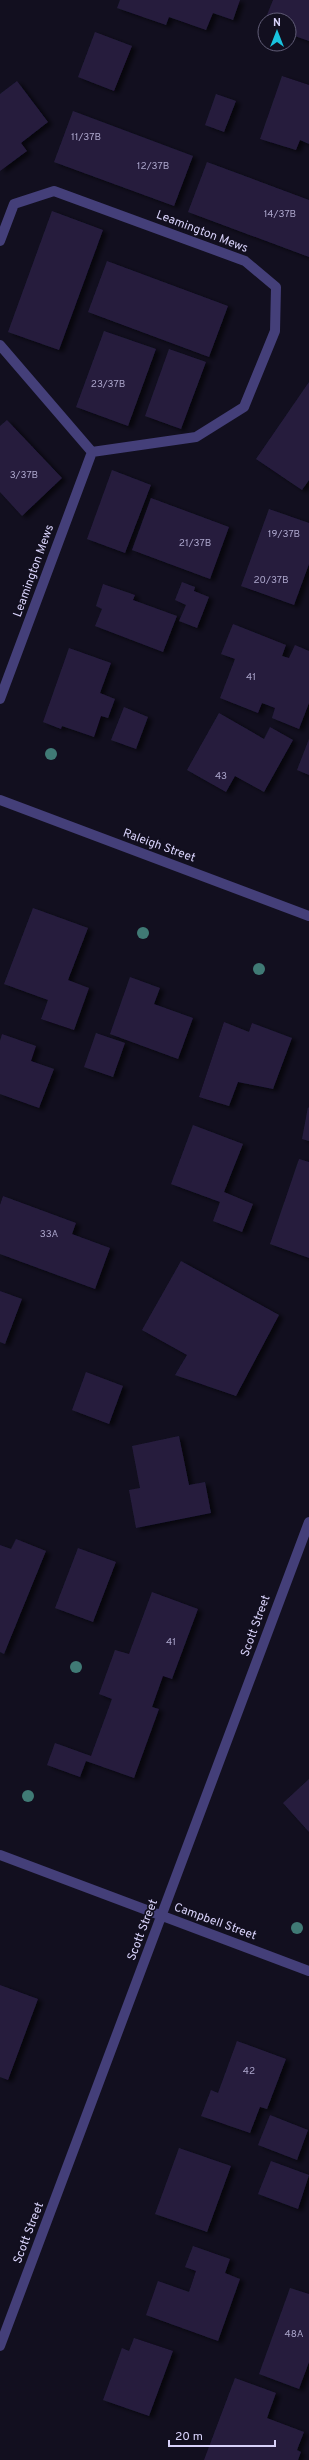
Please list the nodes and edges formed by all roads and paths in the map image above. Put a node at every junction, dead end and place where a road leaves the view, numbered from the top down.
1 (0, 241) edge
2 (0, 345) edge
3 (92, 452) junction
4 (0, 699) edge
5 (0, 800) edge
6 (309, 916) edge
7 (309, 1522) edge
8 (0, 1855) edge
9 (163, 1916) junction
10 (309, 1971) edge
11 (0, 2346) edge

1 - 3 street, Leamington Mews
2 - 3 street
3 - 4 street, Leamington Mews
5 - 6 street, Raleigh Street
7 - 9 street, Scott Street
8 - 9 street, Campbell Street
9 - 10 street, Campbell Street
9 - 11 street, Scott Street

